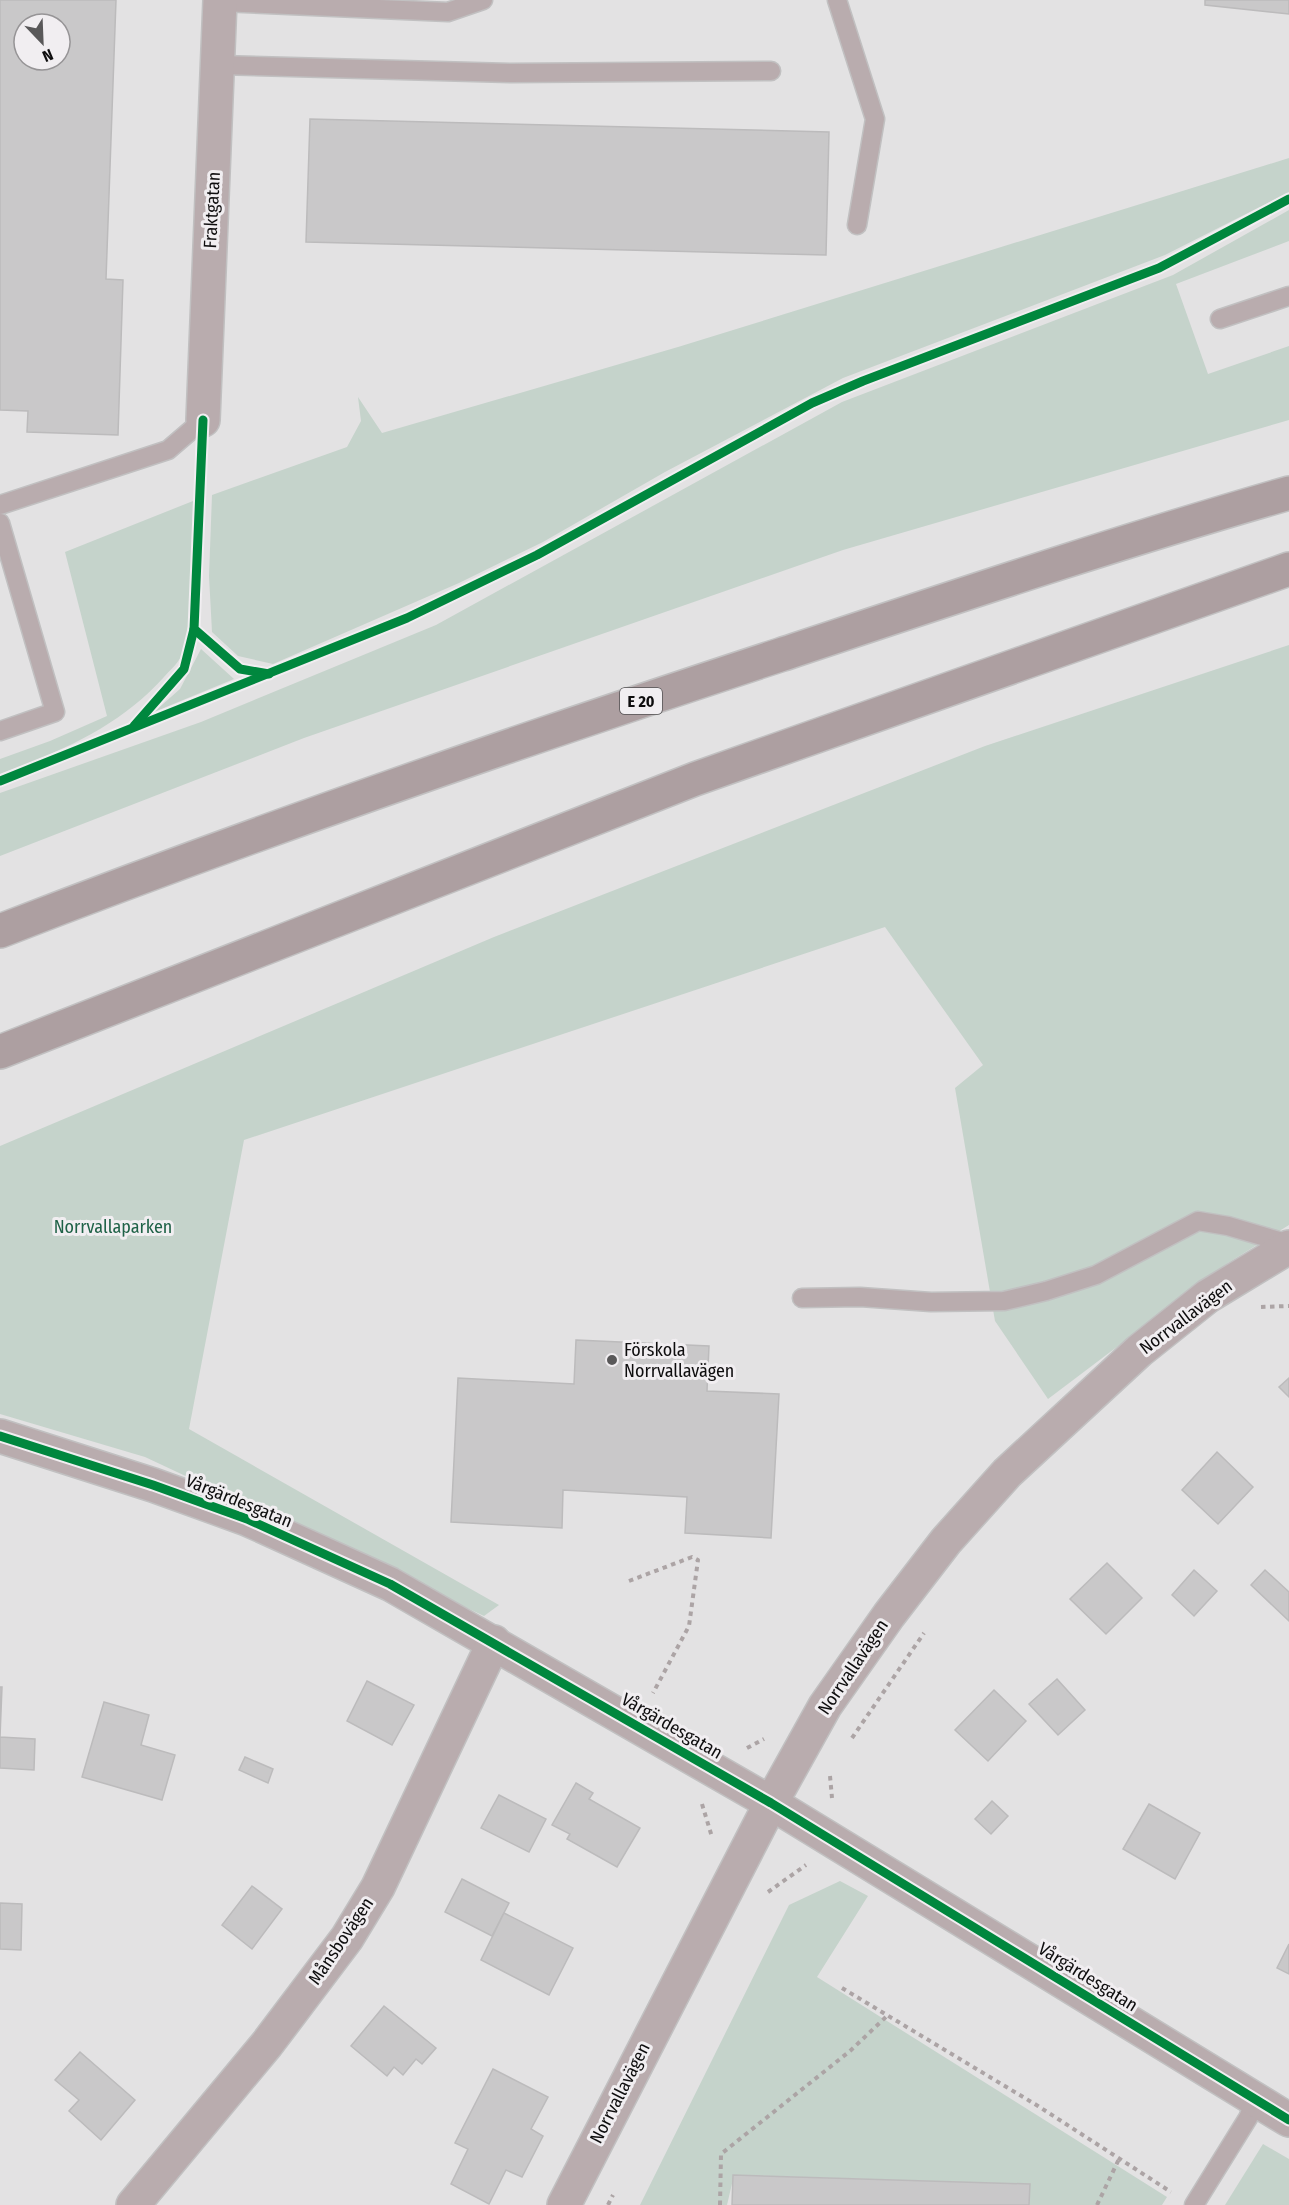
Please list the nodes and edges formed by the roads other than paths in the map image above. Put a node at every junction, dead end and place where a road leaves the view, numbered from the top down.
1 (483, 0) edge
2 (837, 0) edge
3 (220, 1) edge
4 (219, 65) junction
5 (771, 71) dead end
6 (857, 225) dead end
7 (1289, 296) edge
8 (1220, 319) dead end
9 (203, 420) joint
10 (1289, 493) edge
11 (0, 505) edge
12 (0, 523) edge
13 (1289, 569) edge
14 (0, 731) edge
15 (0, 931) edge
16 (0, 1052) edge
17 (1289, 1246) edge
18 (802, 1298) dead end
19 (0, 1436) edge
20 (495, 1642) junction
21 (771, 1803) junction
22 (1256, 2100) junction
23 (1289, 2120) edge
24 (133, 2205) edge
25 (564, 2205) edge
26 (1194, 2205) edge

1 - 3 lane
2 - 6 lane
3 - 4 street, Fraktgatan
4 - 5 lane
4 - 9 street, Fraktgatan
7 - 8 lane
9 - 11 lane
10 - 15 highway, E 20
12 - 14 lane
13 - 16 highway
17 - 18 lane
17 - 21 street, Norrvallavägen
19 - 20 street, Vårgärdesgatan
20 - 21 street, Vårgärdesgatan
20 - 24 street, Månsbovägen
21 - 22 street, Vårgärdesgatan
21 - 25 street, Norrvallavägen
22 - 23 street, Vårgärdesgatan
22 - 26 lane

